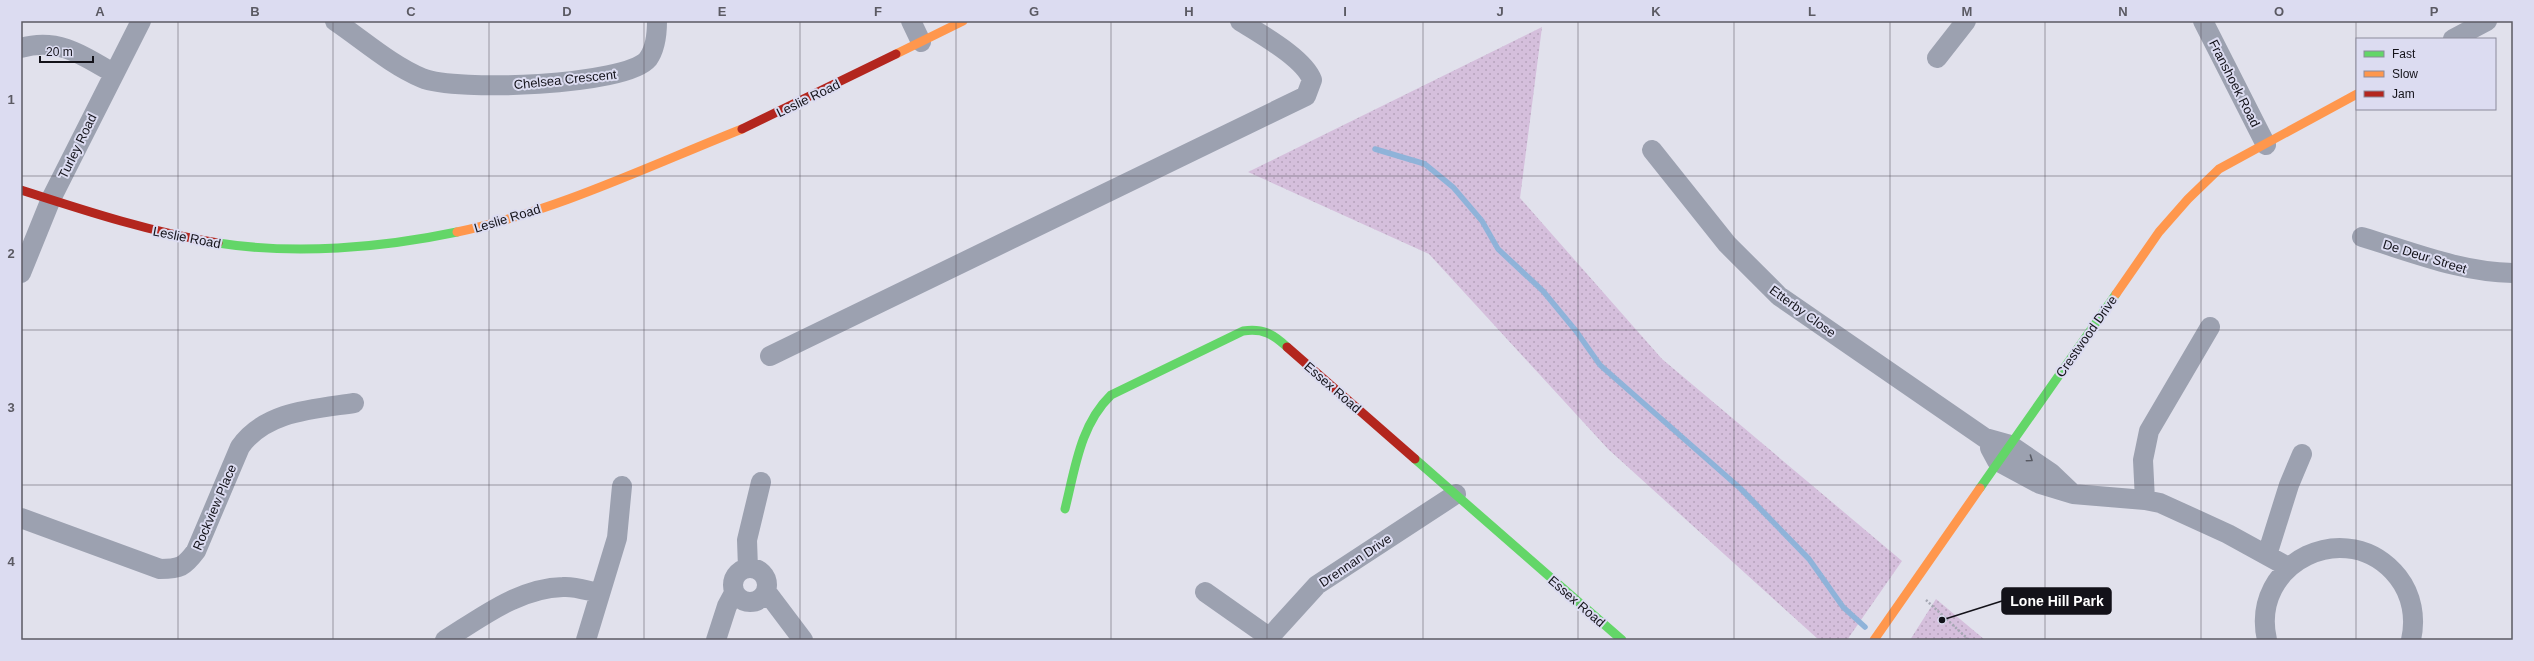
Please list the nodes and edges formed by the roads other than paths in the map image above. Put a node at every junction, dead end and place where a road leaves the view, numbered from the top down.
1 (140, 21) edge
2 (335, 21) edge
3 (657, 21) edge
4 (911, 21) edge
5 (1966, 21) edge
6 (2203, 21) edge
7 (2482, 22) edge
8 (952, 23) edge
9 (1246, 23) edge
10 (2455, 38) edge
11 (921, 42) junction
12 (21, 48) edge
13 (1937, 58) dead end
14 (113, 73) junction
15 (2356, 95) edge
16 (2266, 145) junction
17 (1652, 150) dead end
18 (21, 190) edge
19 (51, 199) junction
20 (2362, 237) dead end
21 (2513, 272) edge
22 (21, 273) edge
23 (2210, 327) dead end
24 (770, 356) dead end
25 (354, 403) dead end
26 (1985, 438) junction
27 (2010, 445) junction
28 (2302, 454) dead end
29 (1997, 461) junction
30 (761, 482) dead end
31 (622, 486) dead end
32 (1456, 494) junction
33 (2073, 494) junction
34 (2145, 500) junction
35 (1065, 510) dead end
36 (21, 518) edge
37 (2267, 555) junction
38 (2288, 567) junction
39 (748, 568) junction
40 (766, 591) junction
41 (1205, 592) dead end
42 (600, 593) junction
43 (734, 593) junction
44 (1268, 638) edge
45 (445, 640) edge
46 (586, 640) edge
47 (716, 640) edge
48 (803, 640) edge
49 (1622, 640) edge
50 (1874, 640) edge
51 (2267, 640) edge
52 (2411, 640) edge

1 - 14 street, Turley Road
2 - 3 street, Chelsea Crescent
4 - 11 street
5 - 13 street
6 - 16 street, Franshoek Road
7 - 10 street
8 - 11 street, Leslie Road
9 - 24 street
11 - 19 street, Leslie Road
12 - 14 street
14 - 19 street, Turley Road
15 - 16 street, Crestwood Drive
16 - 27 street, Crestwood Drive
17 - 26 street, Etterby Close
18 - 19 street, Leslie Road
19 - 22 street, Turley Road
20 - 21 street, De Deur Street
23 - 34 street
25 - 36 street, Rockview Place
26 - 27 street, Etterby Close
26 - 29 street, Etterby Close
27 - 29 street, Crestwood Drive
27 -> 33 street, Etterby Close
28 - 37 street
29 - 33 street
29 - 50 street, Crestwood Drive
30 - 39 street
31 - 42 street
32 - 35 street, Essex Road
32 - 44 street, Drennan Drive
32 - 49 street, Essex Road
33 - 34 street
34 - 37 street
37 - 38 street
38 - 51 street
38 - 52 street
39 - 40 street
39 - 43 street
40 - 43 street
40 - 48 street
41 - 44 street
42 - 45 street
42 - 46 street
43 - 47 street

